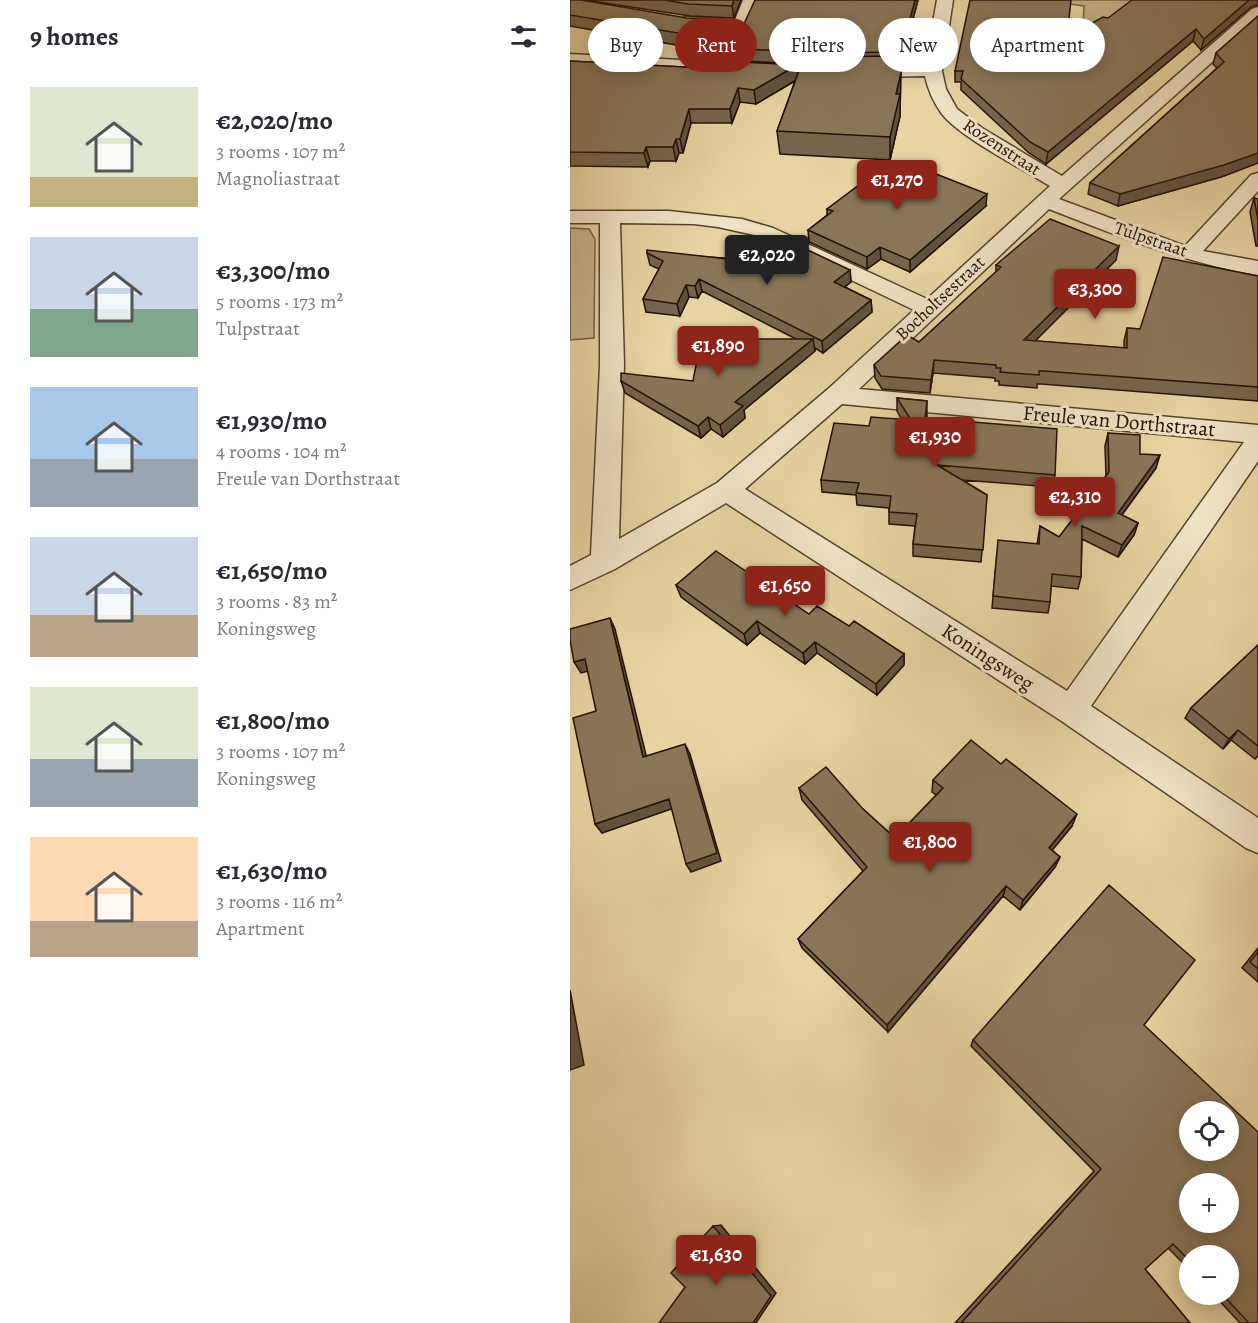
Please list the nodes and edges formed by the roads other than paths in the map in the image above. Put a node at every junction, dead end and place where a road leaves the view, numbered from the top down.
1 (751, 0) edge
2 (945, 0) edge
3 (1258, 12) edge
4 (743, 18) edge
5 (942, 18) edge
6 (669, 19) edge
7 (675, 20) edge
8 (570, 59) edge
9 (675, 65) edge
10 (757, 69) edge
11 (878, 72) edge
12 (933, 72) edge
13 (1258, 179) edge
14 (1063, 185) junction
15 (1046, 201) junction
16 (570, 217) edge
17 (610, 217) junction
18 (1190, 253) junction
19 (1258, 268) edge
20 (928, 308) junction
21 (837, 395) junction
22 (1258, 434) edge
23 (1258, 441) edge
24 (726, 490) junction
25 (606, 561) junction
26 (570, 579) edge
27 (1071, 710) junction
28 (1254, 828) edge

1 - 4 street
2 - 5 street, Rozenstraat
3 - 14 street, Bocholtsestraat
6 - 7 street
8 - 9 street
10 - 11 street
12 - 14 street, Rozenstraat
13 - 18 street
14 - 15 street, Bocholtsestraat
15 - 18 street, Tulpstraat
15 - 20 street, Bocholtsestraat
16 - 17 street
17 - 20 street
17 - 25 street
18 - 19 street, Tulpstraat
20 - 21 street, Bocholtsestraat
21 - 22 street, Freule van Dorthstraat
21 - 24 street, Bocholtsestraat
23 - 27 street
24 - 25 street, Bocholtsestraat
24 - 27 street, Koningsweg
25 - 26 street, Bocholtsestraat
27 - 28 street, Koningsweg

